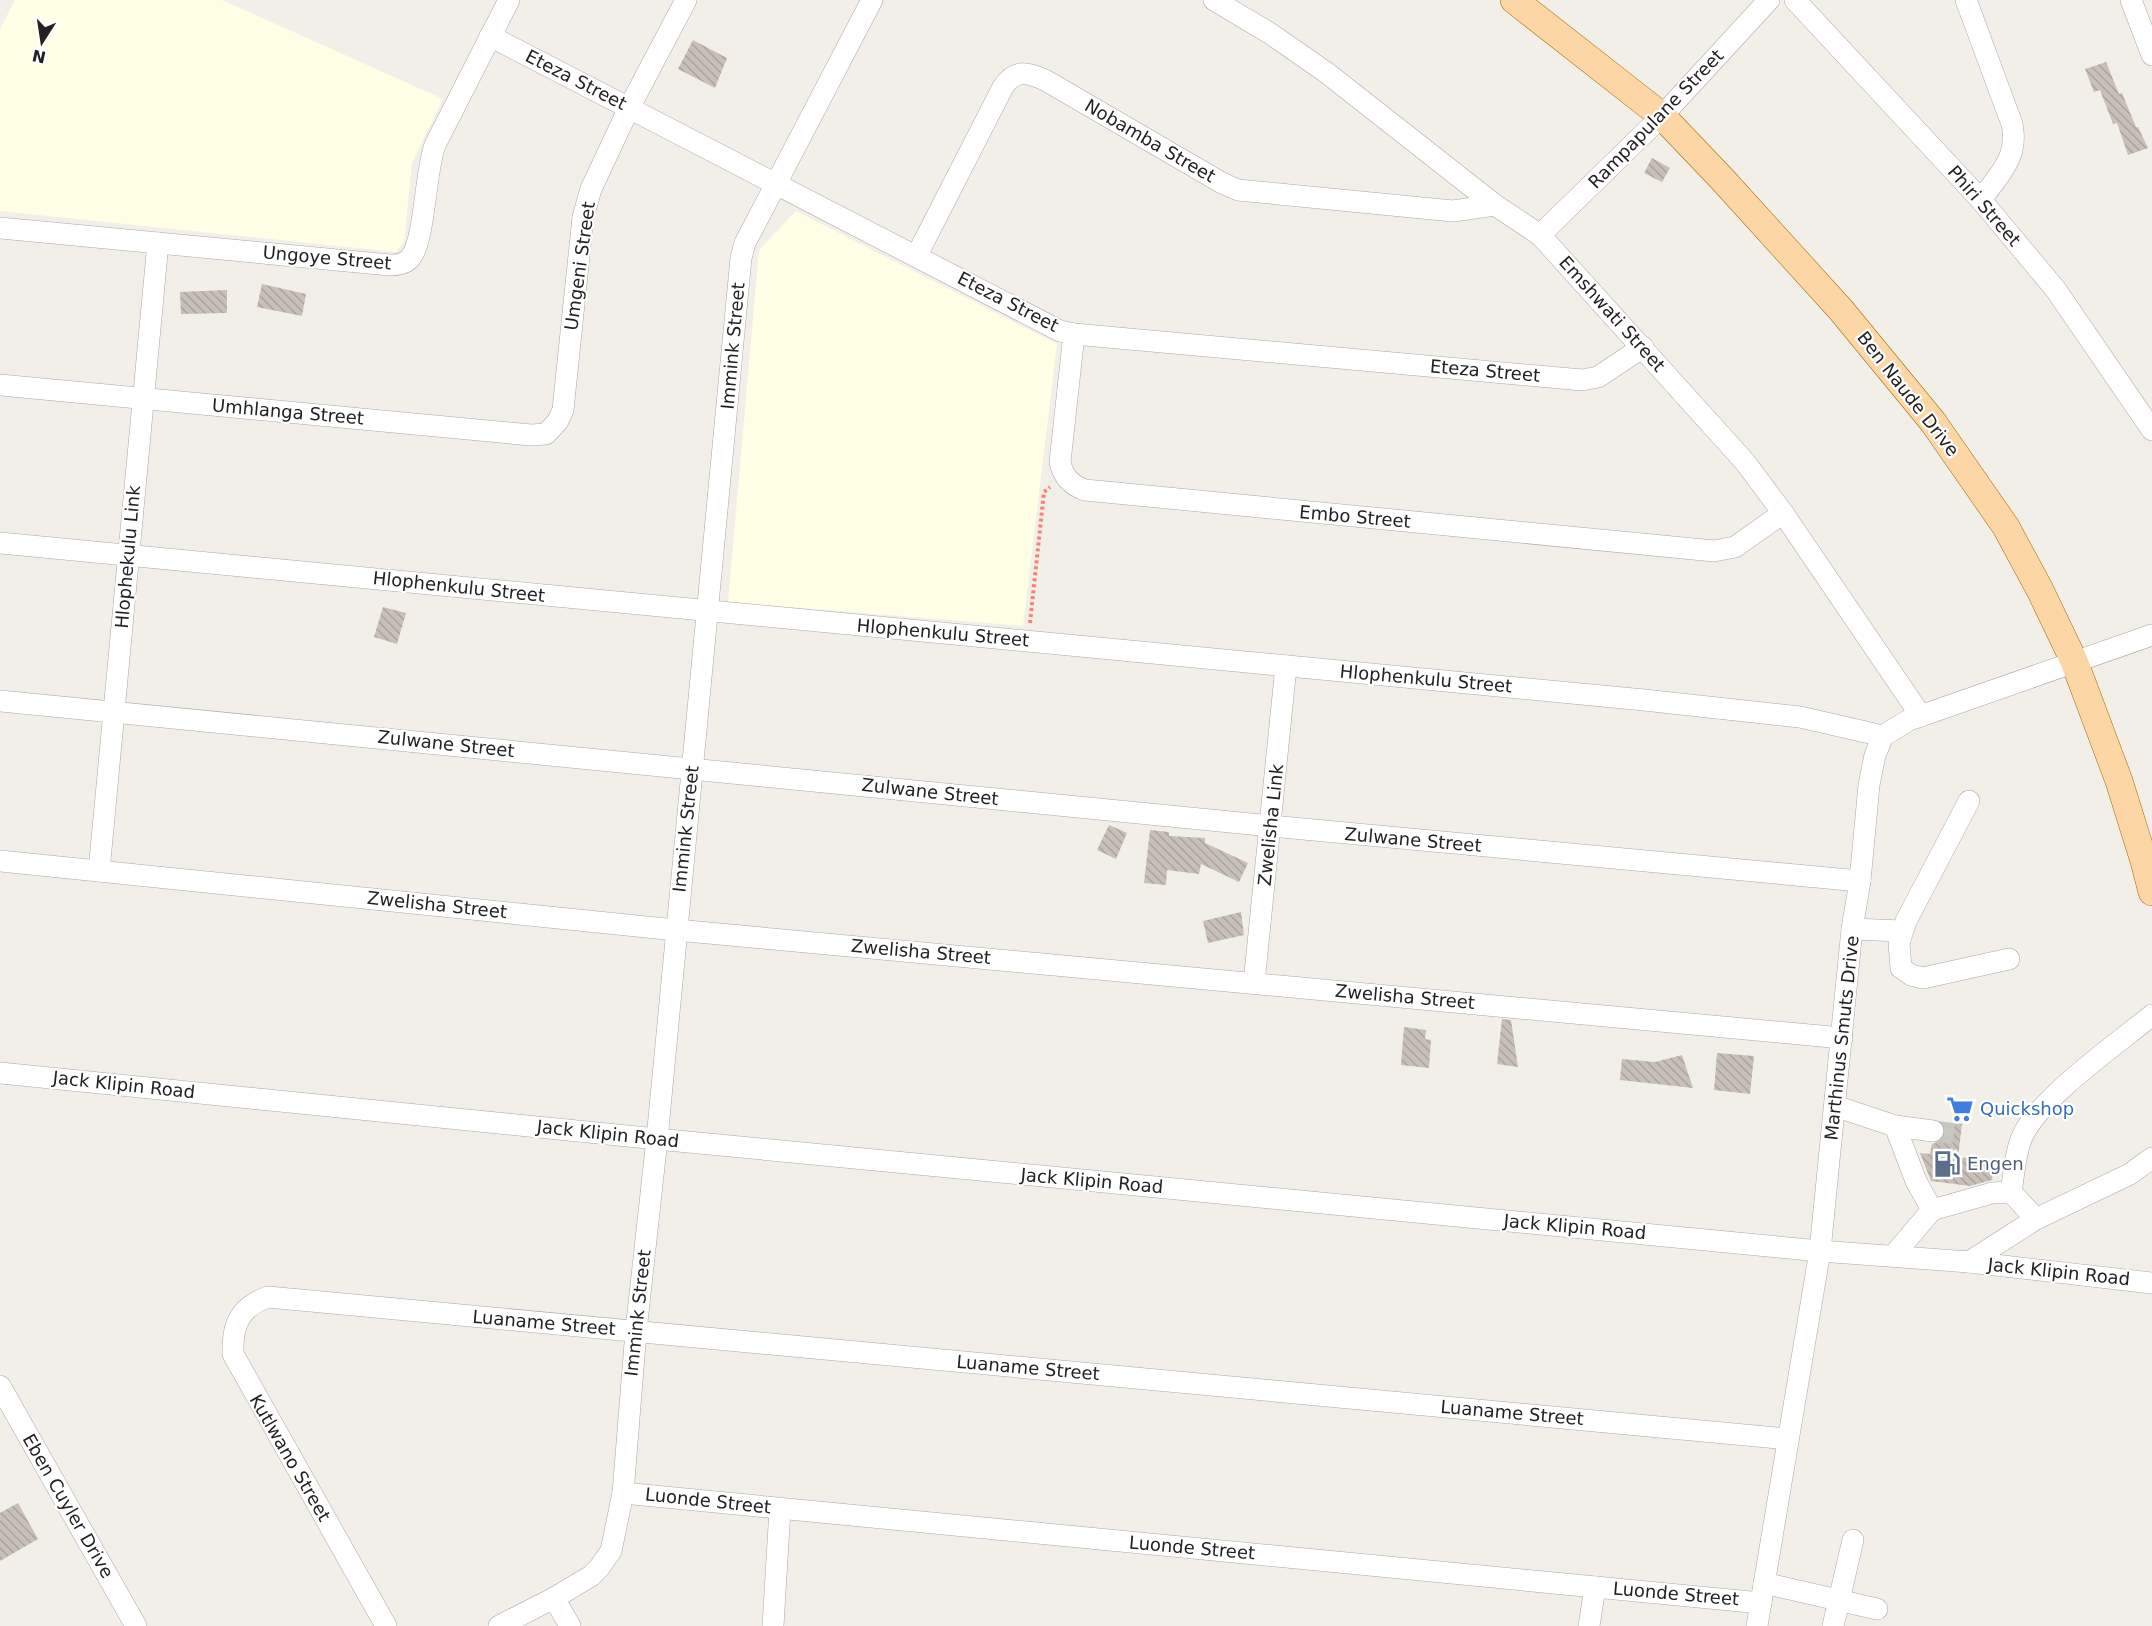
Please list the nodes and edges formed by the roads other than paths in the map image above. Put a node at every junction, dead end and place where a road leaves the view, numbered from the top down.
1 (509, 0) edge
2 (686, 0) edge
3 (872, 0) edge
4 (1214, 0) edge
5 (1514, 0) edge
6 (1769, 0) edge
7 (1795, 0) edge
8 (1966, 0) edge
9 (2131, 0) edge
10 (490, 36) junction
11 (2152, 55) edge
12 (629, 108) junction
13 (1662, 116) junction
14 (777, 184) junction
15 (1981, 200) junction
16 (1495, 205) junction
17 (0, 228) edge
18 (1540, 235) junction
19 (158, 243) junction
20 (916, 255) junction
21 (1074, 334) junction
22 (1643, 347) junction
23 (0, 385) edge
24 (143, 398) junction
25 (563, 410) joint
26 (2152, 430) edge
27 (1783, 513) junction
28 (0, 543) edge
29 (128, 555) junction
30 (707, 611) junction
31 (2152, 635) edge
32 (2074, 661) junction
33 (1286, 666) junction
34 (0, 700) edge
35 (114, 712) junction
36 (1921, 716) junction
37 (1883, 736) junction
38 (692, 768) junction
39 (1969, 801) dead end
40 (1271, 826) junction
41 (0, 861) edge
42 (99, 871) junction
43 (1860, 881) junction
44 (2152, 892) edge
45 (1852, 929) junction
46 (676, 930) junction
47 (1902, 931) junction
48 (2009, 959) dead end
49 (1254, 983) junction
50 (2152, 1015) edge
51 (1842, 1038) junction
52 (0, 1073) edge
53 (31, 1076) junction
54 (0, 1089) edge
55 (1835, 1106) junction
56 (1895, 1126) junction
57 (1933, 1131) tunnel mouth
58 (657, 1140) junction
59 (2152, 1158) edge
60 (2011, 1192) junction
61 (1932, 1210) junction
62 (2036, 1219) junction
63 (1820, 1251) junction
64 (1893, 1256) junction
65 (1969, 1262) junction
66 (2152, 1283) edge
67 (268, 1297) joint
68 (636, 1331) junction
69 (0, 1386) edge
70 (1788, 1439) junction
71 (623, 1492) junction
72 (780, 1509) junction
73 (1852, 1540) dead end
74 (1595, 1587) junction
75 (1762, 1593) junction
76 (554, 1598) junction
77 (1839, 1601) junction
78 (1877, 1609) dead end
79 (136, 1626) edge
80 (386, 1626) edge
81 (499, 1626) edge
82 (570, 1626) edge
83 (773, 1626) edge
84 (1589, 1626) edge
85 (1757, 1626) edge
86 (1833, 1626) edge

1 - 10 street, Ungoye Street
2 - 12 street, Umgeni Street
3 - 14 street, Immink Street
4 - 16 street, Emshwati Street
5 - 13 main road, Ben Naude Drive
6 - 13 street, Rampapulane Street
7 - 15 street, Phiri Street
8 - 15 street
9 - 11 street
10 - 12 street, Eteza Street
10 - 19 street, Ungoye Street
12 - 14 street, Eteza Street
12 - 25 street, Umgeni Street
13 - 18 street, Rampapulane Street
13 - 32 main road, Ben Naude Drive
14 - 20 street, Eteza Street
14 - 30 street, Immink Street
15 - 26 street, Phiri Street
16 - 18 street, Emshwati Street
16 - 20 street, Nobamba Street
17 - 19 street, Ungoye Street
18 - 22 street, Emshwati Street
19 - 24 street, Hlophekulu Link
20 - 21 street, Eteza Street
21 - 22 street, Eteza Street
21 - 27 street, Embo Street
22 - 27 street, Emshwati Street
23 - 24 street, Umhlanga Street
24 - 25 street, Umhlanga Street
24 - 29 street, Hlophekulu Link
27 - 36 street, Emshwati Street
28 - 29 street, Hlophenkulu Street
29 - 30 street, Hlophenkulu Street
29 - 35 street, Hlophekulu Link
30 - 33 street, Hlophenkulu Street
30 - 38 street, Immink Street
31 - 32 street
32 - 36 street
32 - 44 main road, Ben Naude Drive
33 - 37 street, Hlophenkulu Street
33 - 40 street, Zwelisha Link
34 - 35 street, Zulwane Street
35 - 38 street, Zulwane Street
35 - 42 street, Hlophekulu Link
36 - 37 street
37 - 43 street, Marthinus Smuts Drive
38 - 40 street, Zulwane Street
38 - 46 street, Immink Street
39 - 47 street
40 - 43 street, Zulwane Street
40 - 49 street, Zwelisha Link
41 - 42 street, Zwelisha Street
42 - 46 street, Zwelisha Street
43 - 45 street, Marthinus Smuts Drive
45 - 47 street
45 - 51 street, Marthinus Smuts Drive
46 - 49 street, Zwelisha Street
46 - 58 street, Immink Street
47 - 48 street
49 - 51 street, Zwelisha Street
50 - 60 street
51 - 55 street, Marthinus Smuts Drive
52 - 53 street
53 - 54 street
53 - 58 street, Jack Klipin Road
55 - 56 street
55 - 63 street, Marthinus Smuts Drive
56 - 57 street
56 - 61 street
58 - 63 street, Jack Klipin Road
58 - 68 street, Immink Street
59 - 62 street
60 - 61 street
60 - 62 street
61 - 64 street
62 - 65 street
63 - 64 street, Jack Klipin Road
63 - 70 street, Marthinus Smuts Drive
64 - 65 street, Jack Klipin Road
65 - 66 street, Jack Klipin Road
67 - 68 street, Luaname Street
67 - 80 street, Kutlwano Street
68 - 70 street, Luaname Street
68 - 71 street, Immink Street
69 - 79 street, Eben Cuyler Drive
70 - 75 street, Marthinus Smuts Drive
71 - 72 street, Luonde Street
71 - 76 street, Immink Street
72 - 74 street, Luonde Street
72 - 83 street
73 - 77 street
74 - 75 street, Luonde Street
74 - 84 street
75 - 77 street, Luonde Street
75 - 85 street, Marthinus Smuts Drive
76 - 81 street, Immink Street
76 - 82 street
77 - 78 street, Luonde Street
77 - 86 street

